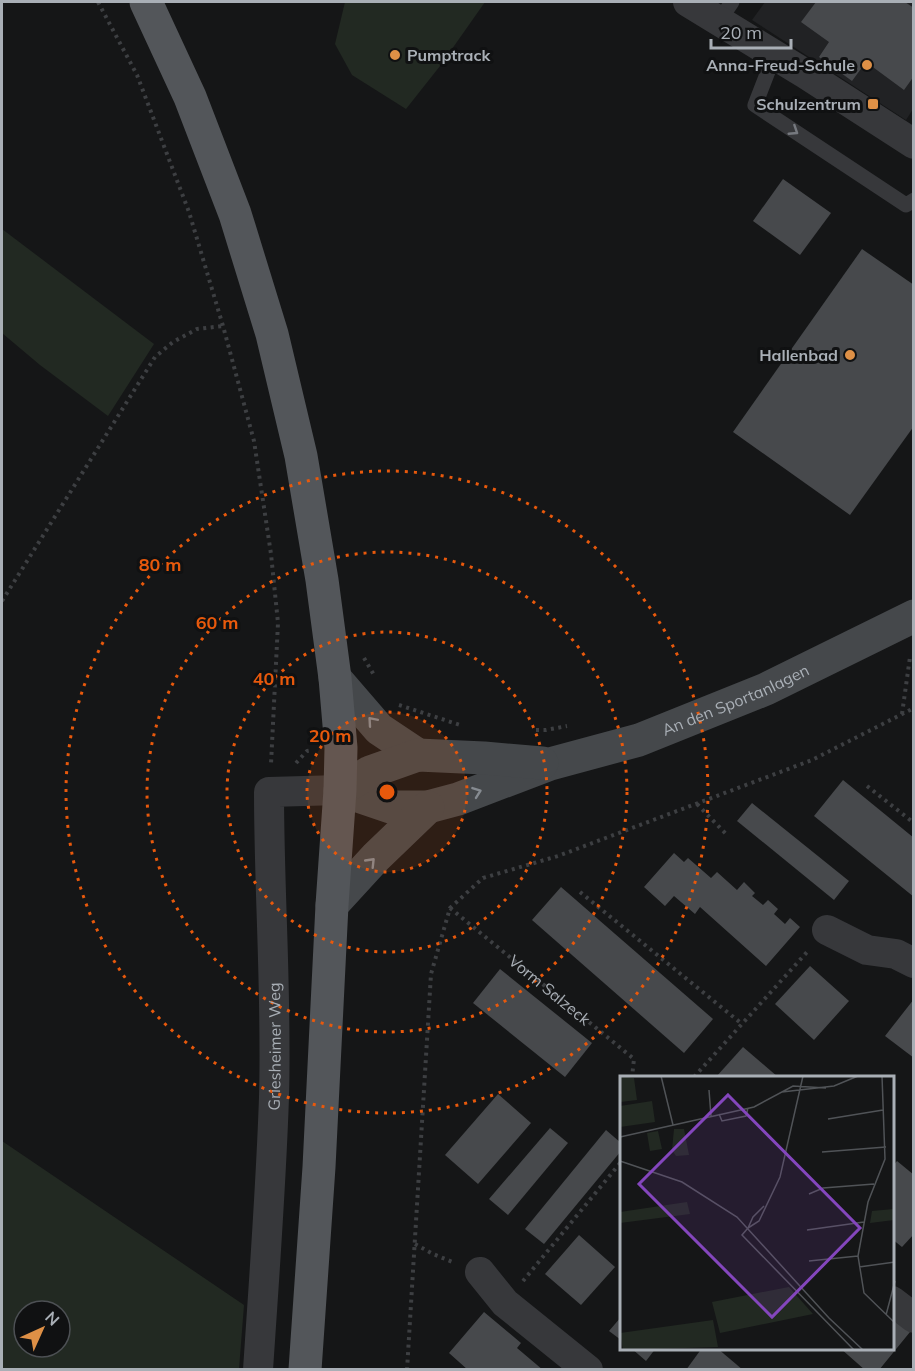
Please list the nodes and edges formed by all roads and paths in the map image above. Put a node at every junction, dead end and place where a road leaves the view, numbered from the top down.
1 (98, 2) edge
2 (146, 2) edge
3 (688, 2) edge
4 (726, 11) edge
5 (774, 56) junction
6 (914, 144) edge
7 (914, 200) edge
8 (223, 326) junction
9 (2, 601) edge
10 (914, 616) edge
11 (910, 657) dead end
12 (335, 678) junction
13 (392, 703) dead end
14 (914, 708) edge
15 (902, 714) junction
16 (460, 725) dead end
17 (569, 726) dead end
18 (535, 730) dead end
19 (418, 755) junction
20 (550, 764) junction
21 (867, 786) dead end
22 (340, 790) junction
23 (269, 792) junction
24 (697, 804) junction
25 (428, 807) junction
26 (914, 823) edge
27 (727, 835) dead end
28 (580, 892) dead end
29 (332, 905) junction
30 (450, 908) junction
31 (827, 930) joint
32 (914, 963) edge
33 (742, 1024) junction
34 (632, 1076) edge
35 (695, 1076) edge
36 (620, 1163) edge
37 (415, 1244) junction
38 (480, 1272) joint
39 (505, 1303) junction
40 (894, 1303) edge
41 (914, 1318) edge
42 (258, 1370) edge
43 (305, 1370) edge
44 (407, 1370) edge
45 (588, 1370) edge

1 - 8 path
2 - 12 main road
3 - 4 street
4 - 5 street
5 - 6 street
5 -> 7 lane
8 - 9 path
8 - 23 path
10 - 20 main road, An den Sportanlagen
11 - 15 path
19 -> 12 main road
12 - 22 main road
13 - 16 path
14 - 15 path
15 - 24 path
17 - 18 path
19 - 20 main road
19 - 22 main road
25 -> 20 main road
21 - 26 path
22 - 23 street
22 - 25 main road
22 - 29 main road
23 - 42 street, Griesheimer Weg
24 - 27 path
24 - 30 path
29 -> 25 main road
28 - 33 path
29 - 43 main road
30 - 34 path, Vorm Salzeck
30 - 37 path
31 - 32 street
31 - 33 path
33 - 35 path
36 - 39 path
37 - 38 path
37 - 44 path
38 - 39 street
39 - 45 street
40 - 41 street

